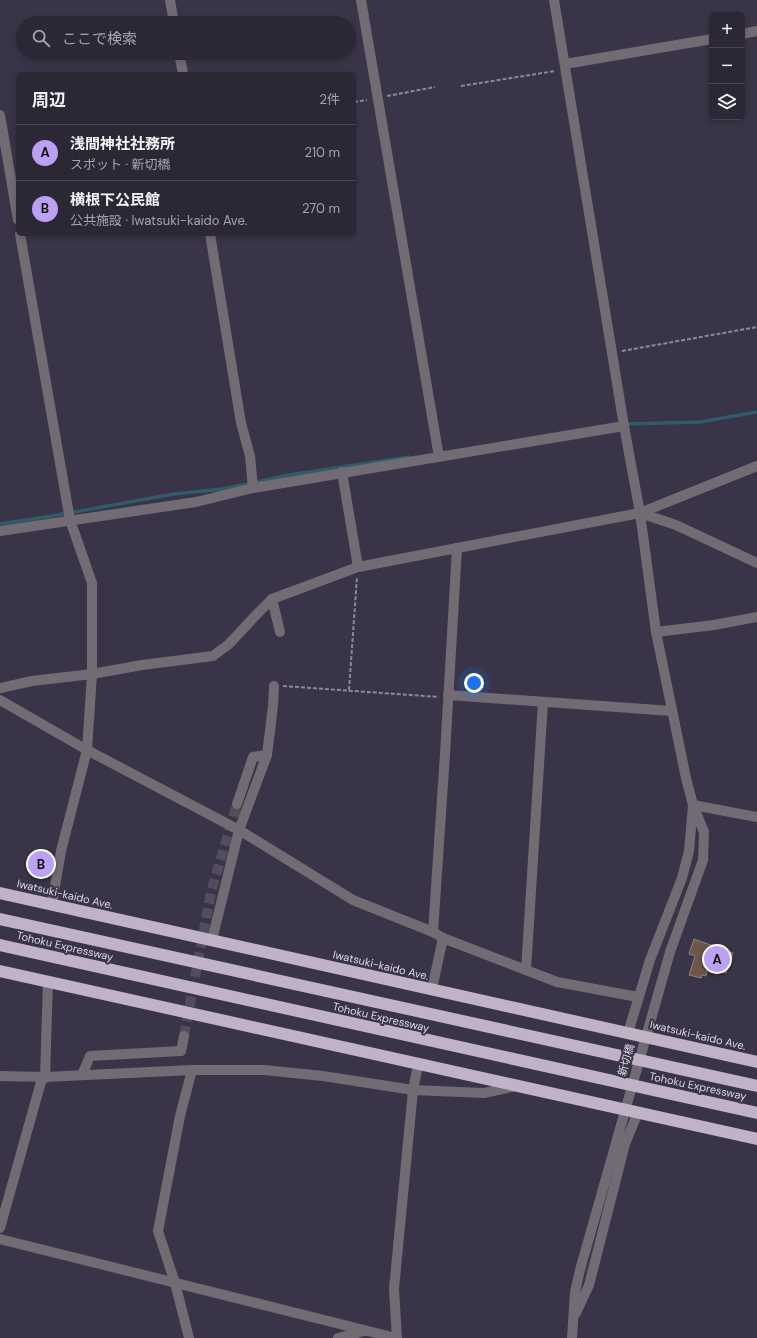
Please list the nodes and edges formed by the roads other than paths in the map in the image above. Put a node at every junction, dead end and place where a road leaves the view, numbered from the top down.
1 (170, 0) edge
2 (361, 0) edge
3 (554, 0) edge
4 (173, 16) edge
5 (757, 31) edge
6 (745, 33) edge
7 (709, 40) edge
8 (180, 60) edge
9 (565, 67) junction
10 (183, 72) edge
11 (0, 115) edge
12 (16, 208) edge
13 (20, 236) edge
14 (210, 236) edge
15 (624, 426) junction
16 (439, 457) junction
17 (757, 466) edge
18 (342, 472) junction
19 (253, 488) junction
20 (640, 514) junction
21 (70, 520) junction
22 (0, 531) edge
23 (457, 548) junction
24 (757, 563) edge
25 (358, 567) junction
26 (272, 599) junction
27 (757, 617) edge
28 (280, 632) dead end
29 (656, 632) junction
30 (92, 674) junction
31 (274, 686) road end
32 (0, 688) edge
33 (448, 696) junction
34 (0, 700) edge
35 (544, 702) junction
36 (672, 711) junction
37 (87, 750) junction
38 (267, 755) junction
39 (237, 804) tunnel mouth
40 (693, 805) junction
41 (757, 817) edge
42 (239, 830) junction
43 (0, 893) edge
44 (52, 904) junction
45 (0, 918) edge
46 (432, 932) junction
47 (443, 938) junction
48 (212, 940) junction
49 (0, 945) edge
50 (526, 970) junction
51 (0, 971) edge
52 (48, 982) junction
53 (432, 989) junction
54 (638, 997) junction
55 (628, 1033) junction
56 (184, 1036) tunnel mouth
57 (757, 1062) edge
58 (418, 1064) junction
59 (192, 1070) junction
60 (82, 1075) junction
61 (0, 1076) edge
62 (45, 1077) junction
63 (517, 1086) junction
64 (757, 1086) edge
65 (412, 1090) junction
66 (638, 1112) junction
67 (757, 1113) edge
68 (757, 1139) edge
69 (0, 1228) edge
70 (0, 1239) edge
71 (175, 1283) junction
72 (573, 1318) junction
73 (366, 1331) junction
74 (189, 1338) edge
75 (338, 1338) edge
76 (397, 1338) edge
77 (572, 1338) edge

1 - 4 street
2 - 16 street
3 - 9 street
5 - 6 street
7 - 9 street
8 - 10 street
9 - 15 street
11 - 12 street
13 - 21 street
14 - 19 street
15 - 16 street
15 - 20 street
16 - 18 street
17 - 20 street
18 - 19 street
18 - 25 street
19 - 21 street
20 - 23 street
20 - 24 street
20 - 29 street
21 - 22 street
21 - 30 street
23 - 25 street
23 - 33 street
25 - 26 street
26 - 28 street
26 - 30 street
27 - 29 street
29 - 36 street
30 - 32 street
30 - 37 street
31 - 38 street
33 - 35 street
33 - 46 street
34 - 37 street
35 - 36 street
35 - 50 street
36 - 40 street
37 - 42 street
37 - 44 street
38 - 39 street
38 - 42 street
40 - 41 street
40 - 54 street
40 - 72 street, 新切橋
42 - 46 street
42 - 48 street
43 - 44 highway, Iwatsuki-kaido Ave.
44 - 48 highway, Iwatsuki-kaido Ave.
45 - 64 highway, Tohoku Expressway
46 - 47 street
47 - 50 street
47 - 53 street
48 - 53 highway, Iwatsuki-kaido Ave.
49 - 67 highway, Tohoku Expressway
50 - 54 street
51 - 52 highway
52 - 58 highway
52 - 62 street
53 - 55 highway, Iwatsuki-kaido Ave.
54 - 55 street
55 - 57 highway, Iwatsuki-kaido Ave.
56 - 60 street
58 - 63 highway
58 - 65 street
59 - 60 street
59 - 65 street
59 - 71 street
60 - 62 street
61 - 62 street
62 - 69 street
63 - 65 street
63 - 66 highway
65 - 76 street
66 - 68 highway
66 - 72 street
70 - 71 street
71 - 73 street
71 - 74 street
72 - 77 street, 新切橋
73 - 75 street
73 - 76 street

